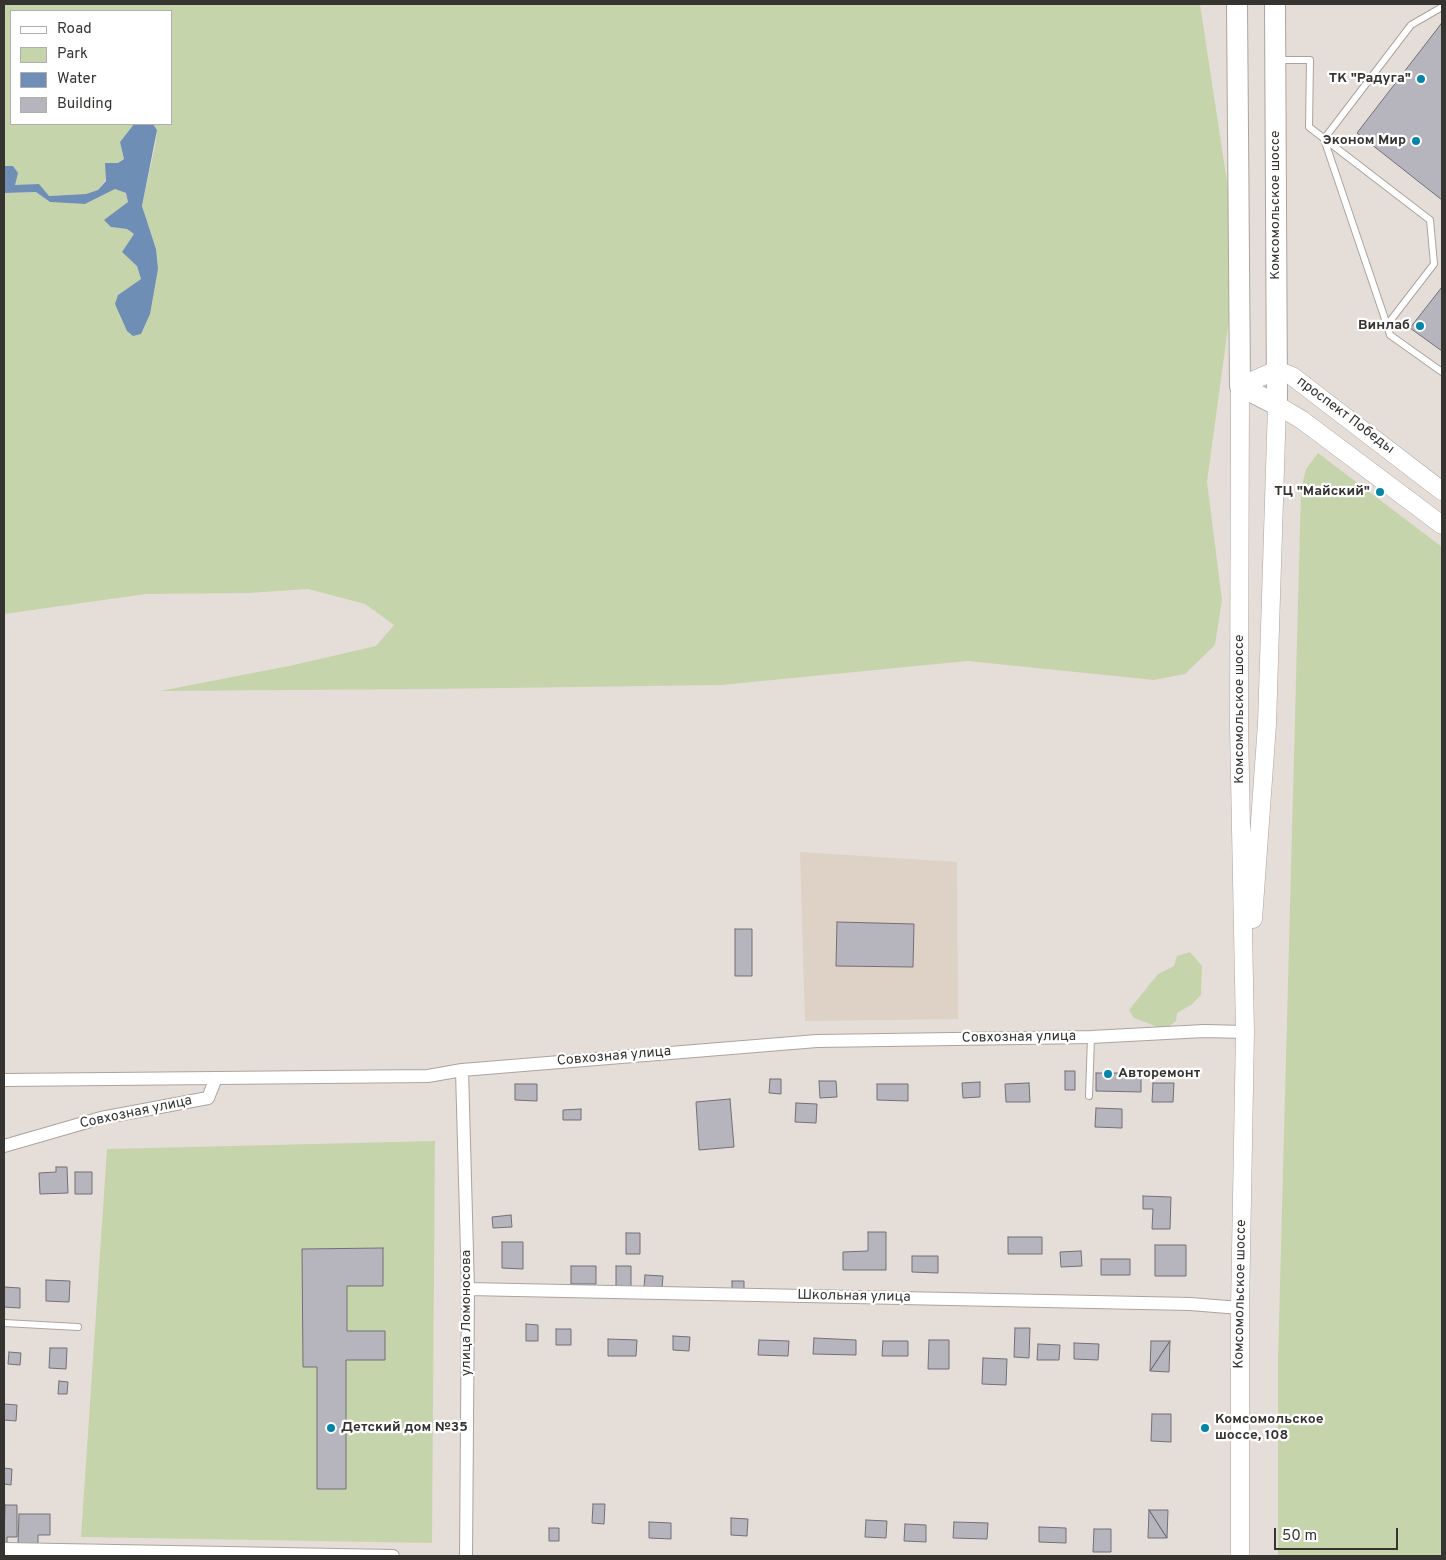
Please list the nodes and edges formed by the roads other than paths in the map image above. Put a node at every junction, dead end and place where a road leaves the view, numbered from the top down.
1 (1236, 4) edge
2 (1275, 4) edge
3 (1442, 7) edge
4 (1275, 60) junction
5 (1324, 139) junction
6 (1387, 324) junction
7 (1277, 370) junction
8 (1442, 372) edge
9 (1240, 386) junction
10 (1277, 405) junction
11 (1442, 491) edge
12 (1442, 525) edge
13 (1267, 724) junction
14 (1239, 726) junction
15 (1245, 1032) junction
16 (1091, 1036) junction
17 (462, 1070) junction
18 (216, 1078) junction
19 (4, 1080) edge
20 (1089, 1096) dead end
21 (4, 1146) edge
22 (468, 1289) junction
23 (1240, 1308) junction
24 (4, 1323) edge
25 (78, 1327) dead end
26 (4, 1549) edge
27 (392, 1556) edge
28 (466, 1556) edge
29 (1240, 1556) edge

1 - 9 main road, Комсомольское шоссе
2 - 4 main road, Комсомольское шоссе
3 - 5 lane
4 - 5 lane
4 - 7 main road, Комсомольское шоссе
5 - 6 lane
5 - 6 lane
6 - 8 lane
7 - 9 main road
7 - 10 main road, Комсомольское шоссе
7 - 11 main road, проспект Победы
9 - 10 main road
9 - 14 main road, Комсомольское шоссе
10 - 12 main road, проспект Победы
10 - 13 main road, Комсомольское шоссе
13 - 14 main road
13 - 15 main road, Комсомольское шоссе
14 - 15 main road, Комсомольское шоссе
15 - 16 street, Совхозная улица
15 - 23 main road, Комсомольское шоссе
16 - 17 street, Совхозная улица
16 - 20 lane
17 - 18 street, Совхозная улица
17 - 22 street, улица Ломоносова
18 - 19 street
18 - 21 street, Совхозная улица
22 - 23 street, Школьная улица
22 - 28 street, улица Ломоносова
23 - 29 main road, Комсомольское шоссе
24 - 25 lane
26 - 27 street

